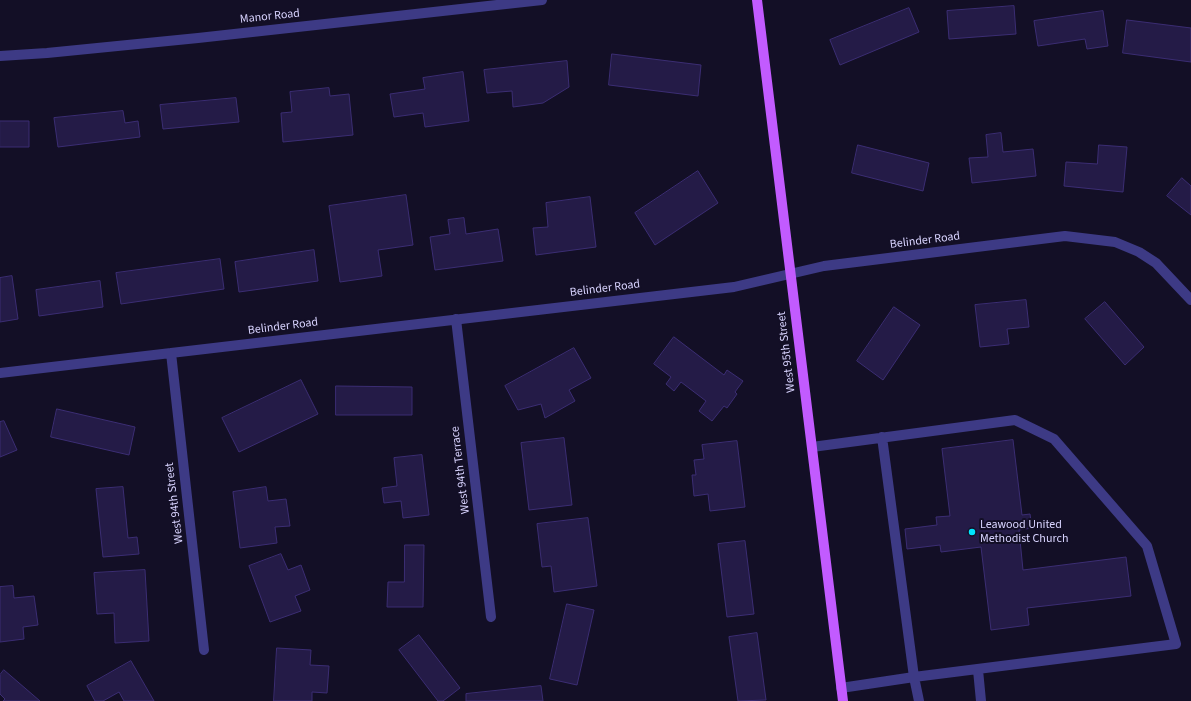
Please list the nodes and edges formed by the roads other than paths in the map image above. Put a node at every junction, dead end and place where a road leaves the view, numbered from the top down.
1 (542, 0) edge
2 (757, 0) edge
3 (0, 56) edge
4 (790, 273) junction
5 (1191, 300) edge
6 (456, 319) junction
7 (171, 353) junction
8 (0, 373) edge
9 (882, 437) junction
10 (812, 448) junction
11 (491, 617) dead end
12 (204, 650) dead end
13 (978, 670) junction
14 (914, 677) junction
15 (842, 688) junction
16 (843, 701) edge
17 (919, 701) edge
18 (981, 701) edge

1 - 3 street, Manor Road
2 - 4 main road, West 95th Street
4 - 5 street, Belinder Road
4 - 6 street, Belinder Road
4 - 10 main road, West 95th Street
6 - 7 street, Belinder Road
6 - 11 street, West 94th Terrace
7 - 8 street, Belinder Road
7 - 12 street, West 94th Street
9 - 10 street
9 - 13 street
9 - 14 street
10 - 15 main road, West 95th Street
13 - 14 street
13 - 18 street
14 - 15 street
14 - 17 street
15 - 16 main road, West 95th Street

